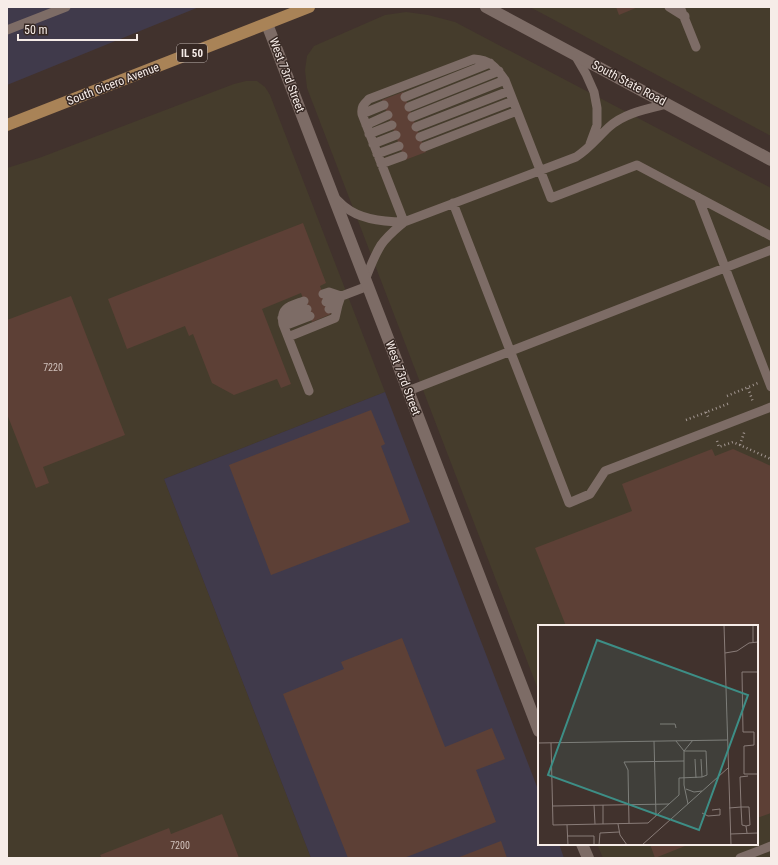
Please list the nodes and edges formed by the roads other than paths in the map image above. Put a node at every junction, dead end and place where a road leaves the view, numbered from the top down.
1 (66, 7) edge
2 (309, 7) edge
3 (486, 7) edge
4 (687, 7) edge
5 (674, 8) edge
6 (684, 17) junction
7 (267, 24) junction
8 (7, 30) edge
9 (696, 47) dead end
10 (574, 54) junction
11 (490, 63) junction
12 (499, 71) junction
13 (505, 80) junction
14 (509, 91) junction
15 (405, 97) dead end
16 (513, 101) junction
17 (667, 104) junction
18 (384, 105) dead end
19 (409, 107) dead end
20 (517, 112) junction
21 (362, 114) junction
22 (388, 116) dead end
23 (412, 117) dead end
24 (7, 125) edge
25 (366, 125) junction
26 (392, 125) dead end
27 (416, 127) dead end
28 (369, 134) junction
29 (396, 135) dead end
30 (420, 137) dead end
31 (373, 144) junction
32 (399, 146) dead end
33 (589, 147) junction
34 (424, 148) dead end
35 (377, 154) junction
36 (403, 156) dead end
37 (771, 160) edge
38 (381, 164) junction
39 (540, 170) junction
40 (333, 196) junction
41 (698, 197) junction
42 (453, 203) junction
43 (404, 222) junction
44 (771, 236) edge
45 (771, 250) edge
46 (725, 267) junction
47 (366, 283) junction
48 (283, 322) junction
49 (288, 337) junction
50 (510, 351) junction
51 (770, 383) edge
52 (309, 391) dead end
53 (408, 391) junction
54 (771, 407) edge
55 (538, 728) edge
56 (582, 845) edge
57 (771, 846) edge
58 (588, 858) edge
59 (740, 858) edge

1 - 8 lane
2 - 7 main road, South Cicero Avenue / IL 50
3 - 10 street, South State Road
4 - 6 lane
5 - 6 lane
6 - 9 lane
7 - 24 main road, South Cicero Avenue / IL 50
7 - 40 street, West 73rd Street
10 - 17 street, South State Road
10 - 33 lane
11 - 12 lane
11 - 15 lane
11 - 21 lane
12 - 13 lane
12 - 19 lane
13 - 14 lane
13 - 23 lane
14 - 16 lane
14 - 27 lane
16 - 20 lane
16 - 30 lane
17 - 33 lane
17 - 37 street, South State Road
18 - 21 lane
20 - 34 lane
20 - 39 lane
21 - 25 lane
22 - 25 lane
25 - 28 lane
26 - 28 lane
28 - 31 lane
29 - 31 lane
31 - 35 lane
32 - 35 lane
33 - 39 lane
35 - 38 lane
36 - 38 lane
38 - 43 lane
39 - 41 lane
39 - 42 lane
40 - 43 lane
40 - 47 street, West 73rd Street
41 - 44 lane
41 - 46 lane
42 - 43 lane
42 - 50 lane
43 - 47 lane
45 - 46 lane
46 - 50 lane
46 - 51 lane
47 - 49 lane
47 - 53 street, West 73rd Street
48 - 48 lane
48 - 49 lane
49 - 52 lane
50 - 53 lane
50 - 54 lane
53 - 55 street, West 73rd Street
56 - 58 street
57 - 59 lane

